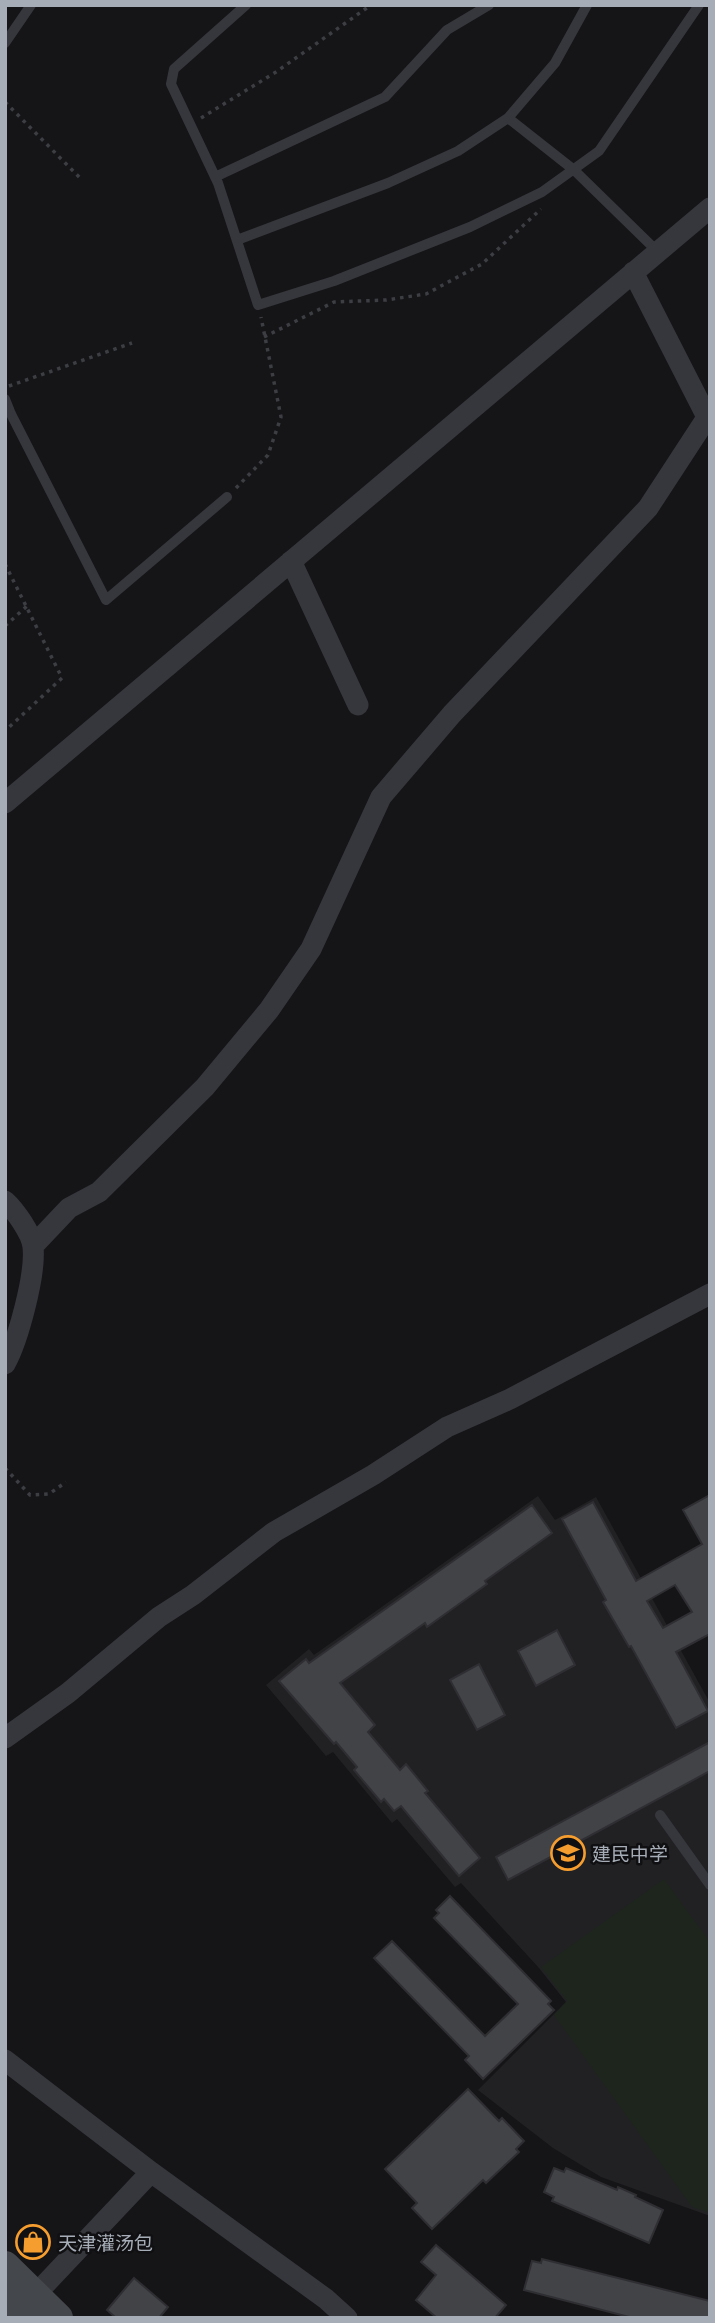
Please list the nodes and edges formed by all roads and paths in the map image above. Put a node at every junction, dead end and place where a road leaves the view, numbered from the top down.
1 (31, 5) edge
2 (246, 5) edge
3 (371, 5) edge
4 (489, 5) edge
5 (587, 5) edge
6 (699, 5) edge
7 (5, 43) edge
8 (5, 102) edge
9 (508, 118) junction
10 (190, 125) junction
11 (574, 170) junction
12 (215, 177) junction
13 (82, 180) dead end
14 (544, 207) dead end
15 (710, 208) edge
16 (237, 240) junction
17 (658, 252) junction
18 (633, 272) junction
19 (258, 305) junction
20 (264, 337) junction
21 (132, 343) dead end
22 (5, 387) edge
23 (5, 399) edge
24 (709, 415) edge
25 (227, 497) joint
26 (291, 561) junction
27 (5, 564) edge
28 (27, 606) junction
29 (5, 626) edge
30 (359, 705) dead end
31 (5, 731) edge
32 (5, 803) edge
33 (5, 1201) edge
34 (33, 1246) junction
35 (710, 1294) edge
36 (5, 1364) edge
37 (5, 1468) edge
38 (66, 1482) dead end
39 (5, 1738) edge
40 (660, 1815) dead end
41 (710, 1885) edge
42 (5, 2060) edge
43 (151, 2172) junction
44 (5, 2266) edge
45 (5, 2303) edge
46 (28, 2307) edge
47 (58, 2318) edge
48 (347, 2318) edge

1 - 7 lane
2 - 10 lane
3 - 10 path
4 - 12 lane
5 - 9 lane
6 - 11 lane
8 - 13 path
9 - 11 lane
9 - 16 lane
10 - 12 lane
11 - 17 lane
11 - 19 lane
12 - 16 lane
14 - 20 path
15 - 17 street
16 - 19 lane
17 - 18 street
18 - 24 street
18 - 26 street
19 - 20 path
20 - 25 path
21 - 22 path
23 - 25 lane
24 - 34 street
26 - 30 street
26 - 32 street
27 - 28 path
28 - 29 path
28 - 31 path
33 - 34 street
34 - 36 street
35 - 39 street
37 - 38 path
40 - 41 lane
42 - 43 street
43 - 46 street
43 - 48 street
44 - 46 main road
45 - 46 main road
46 - 47 main road

